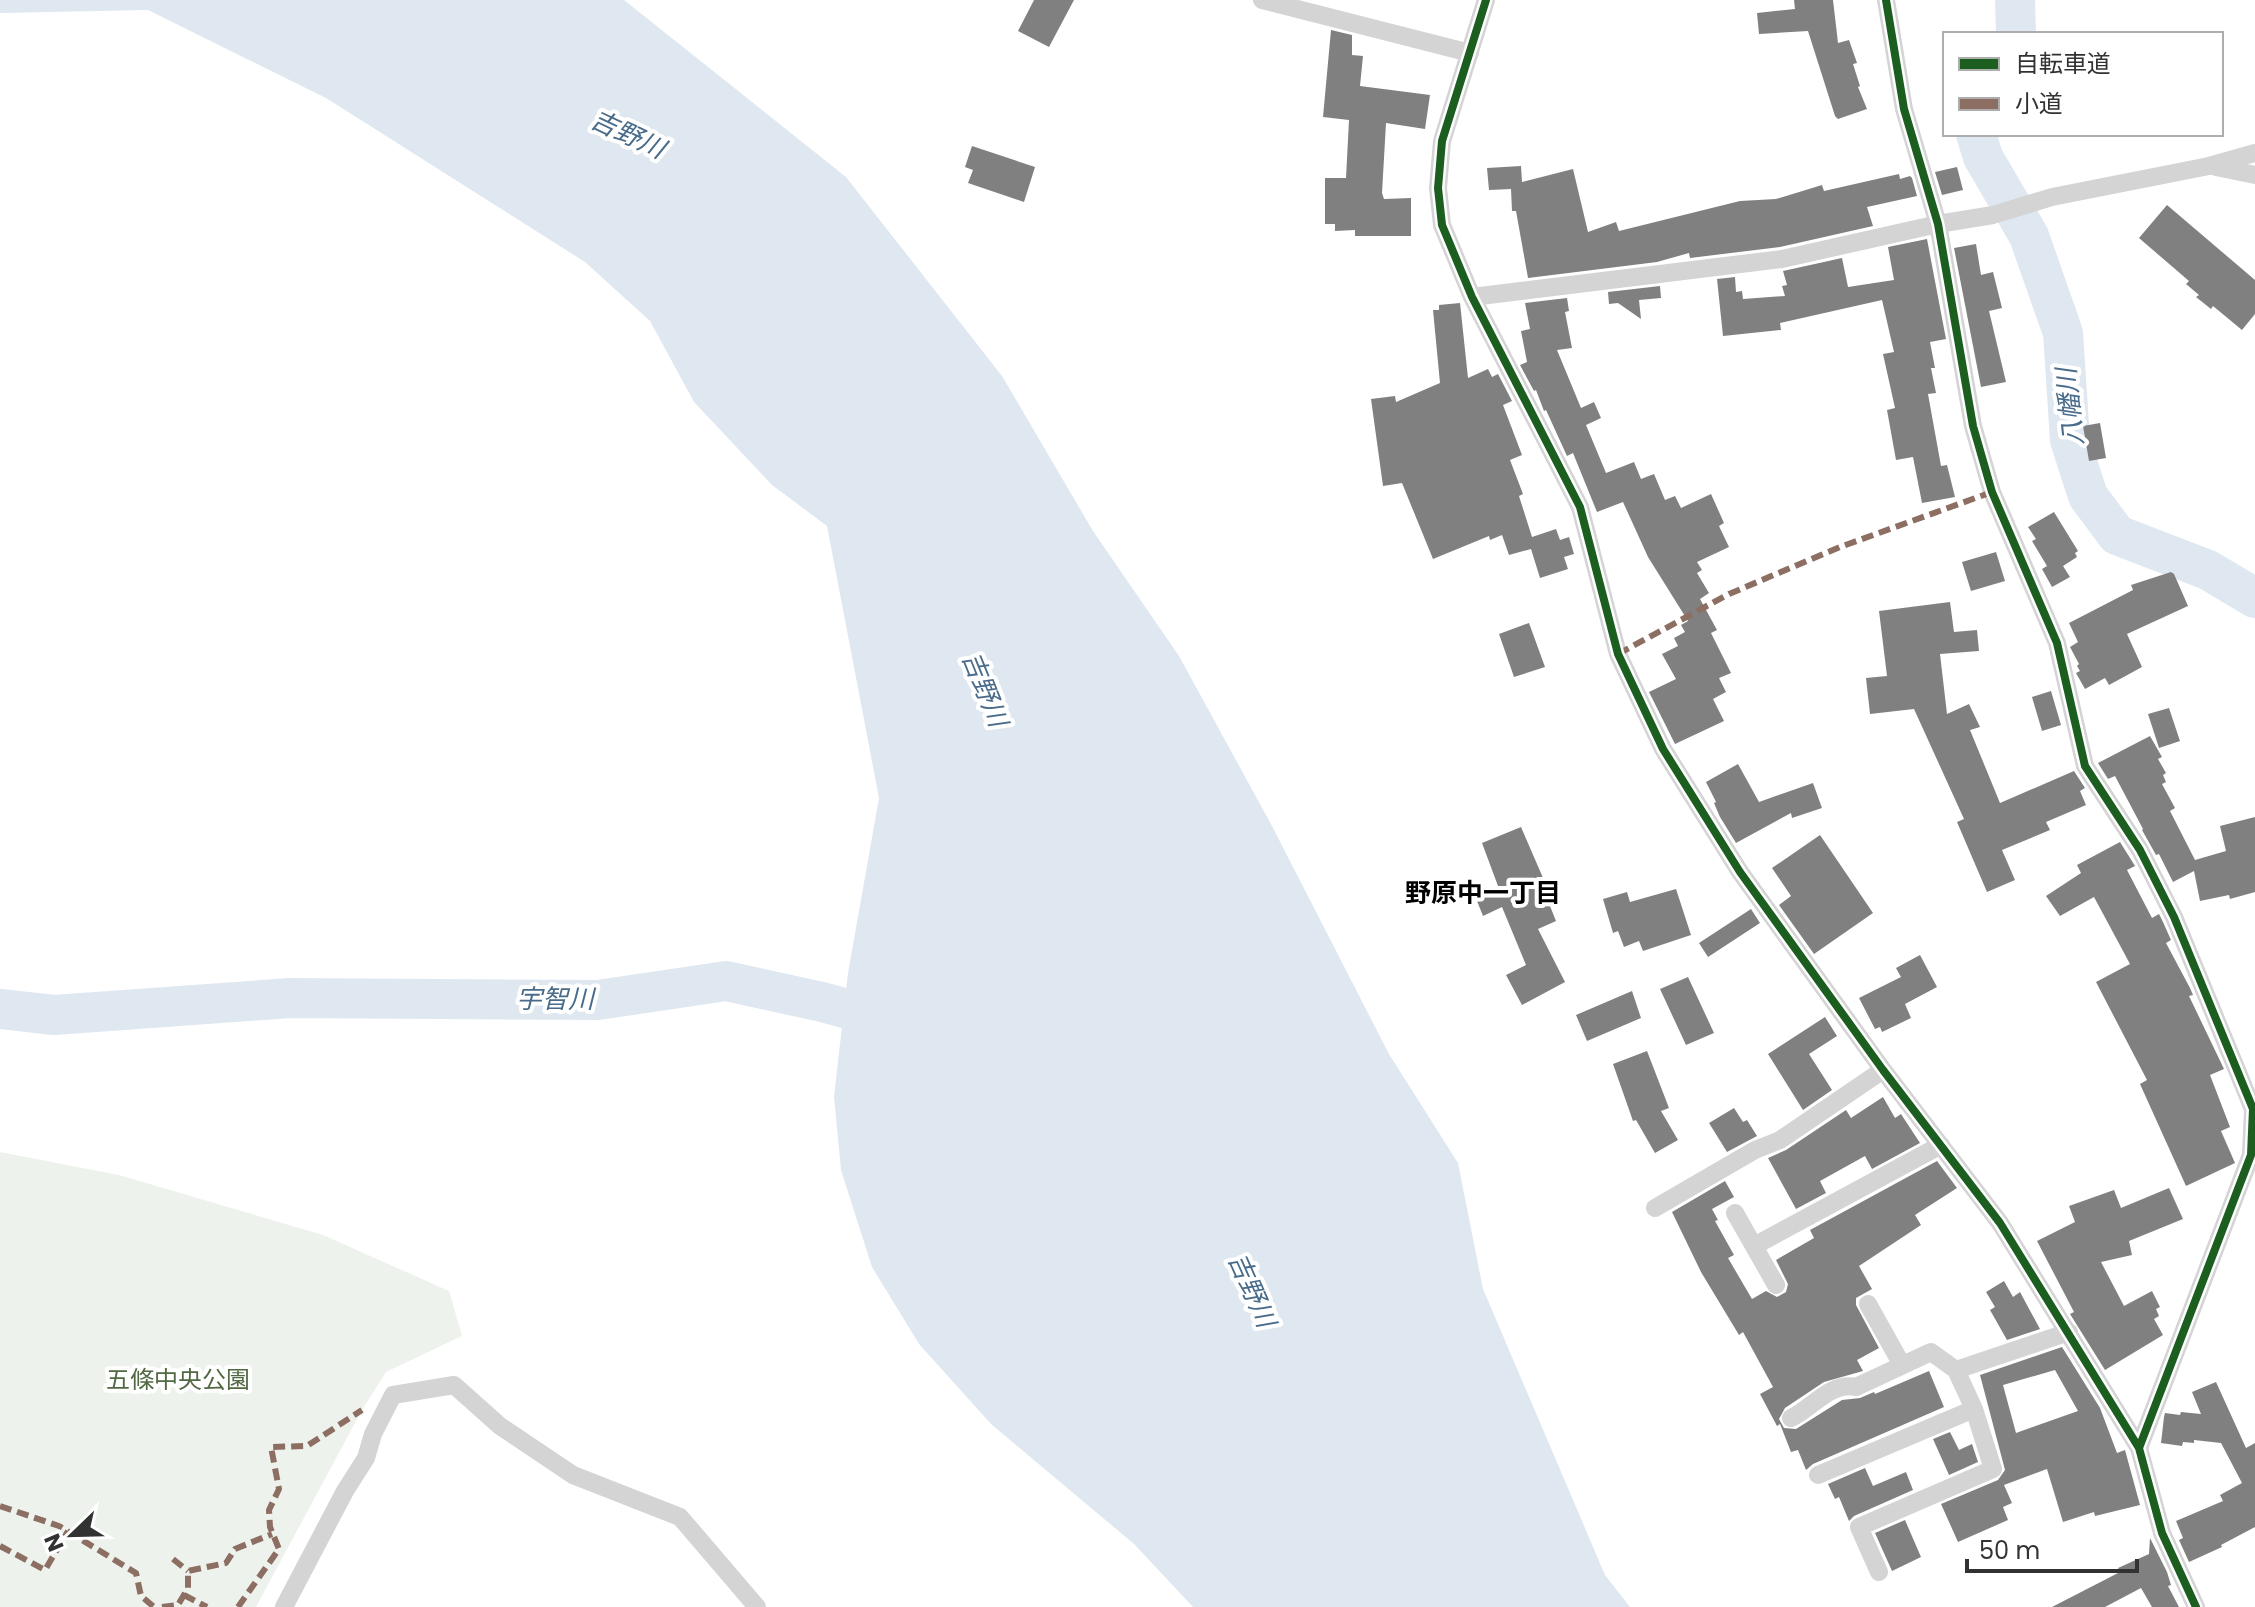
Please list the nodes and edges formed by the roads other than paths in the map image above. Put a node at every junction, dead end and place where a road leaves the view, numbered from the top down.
1 (1262, 0) edge
2 (1486, 0) edge
3 (1886, 0) edge
4 (1470, 53) junction
5 (2255, 153) edge
6 (2209, 166) junction
7 (2255, 175) edge
8 (1938, 224) junction
9 (1472, 297) junction
10 (1883, 1070) junction
11 (1941, 1145) junction
12 (2253, 1156) edge
13 (1655, 1208) dead end
14 (1735, 1213) dead end
15 (1754, 1246) junction
16 (1776, 1285) dead end
17 (1868, 1304) dead end
18 (2069, 1332) junction
19 (1902, 1365) junction
20 (1956, 1370) junction
21 (1974, 1409) junction
22 (1791, 1418) dead end
23 (2139, 1448) junction
24 (1818, 1475) dead end
25 (1879, 1572) dead end
26 (284, 1607) edge
27 (757, 1607) edge
28 (2196, 1607) edge

1 - 4 street
2 - 4 street
3 - 8 street
4 - 9 street
5 - 6 street
6 - 7 street
6 - 8 street
8 - 9 street
8 - 12 street
9 - 10 street
10 - 11 street
10 - 13 street
11 - 15 street
11 - 18 street
12 - 23 street
14 - 15 street
15 - 16 street
17 - 19 street
18 - 20 street
18 - 23 street
19 - 20 street
19 - 22 street
20 - 21 street
21 - 24 street
21 - 25 street
23 - 28 street
26 - 27 street

